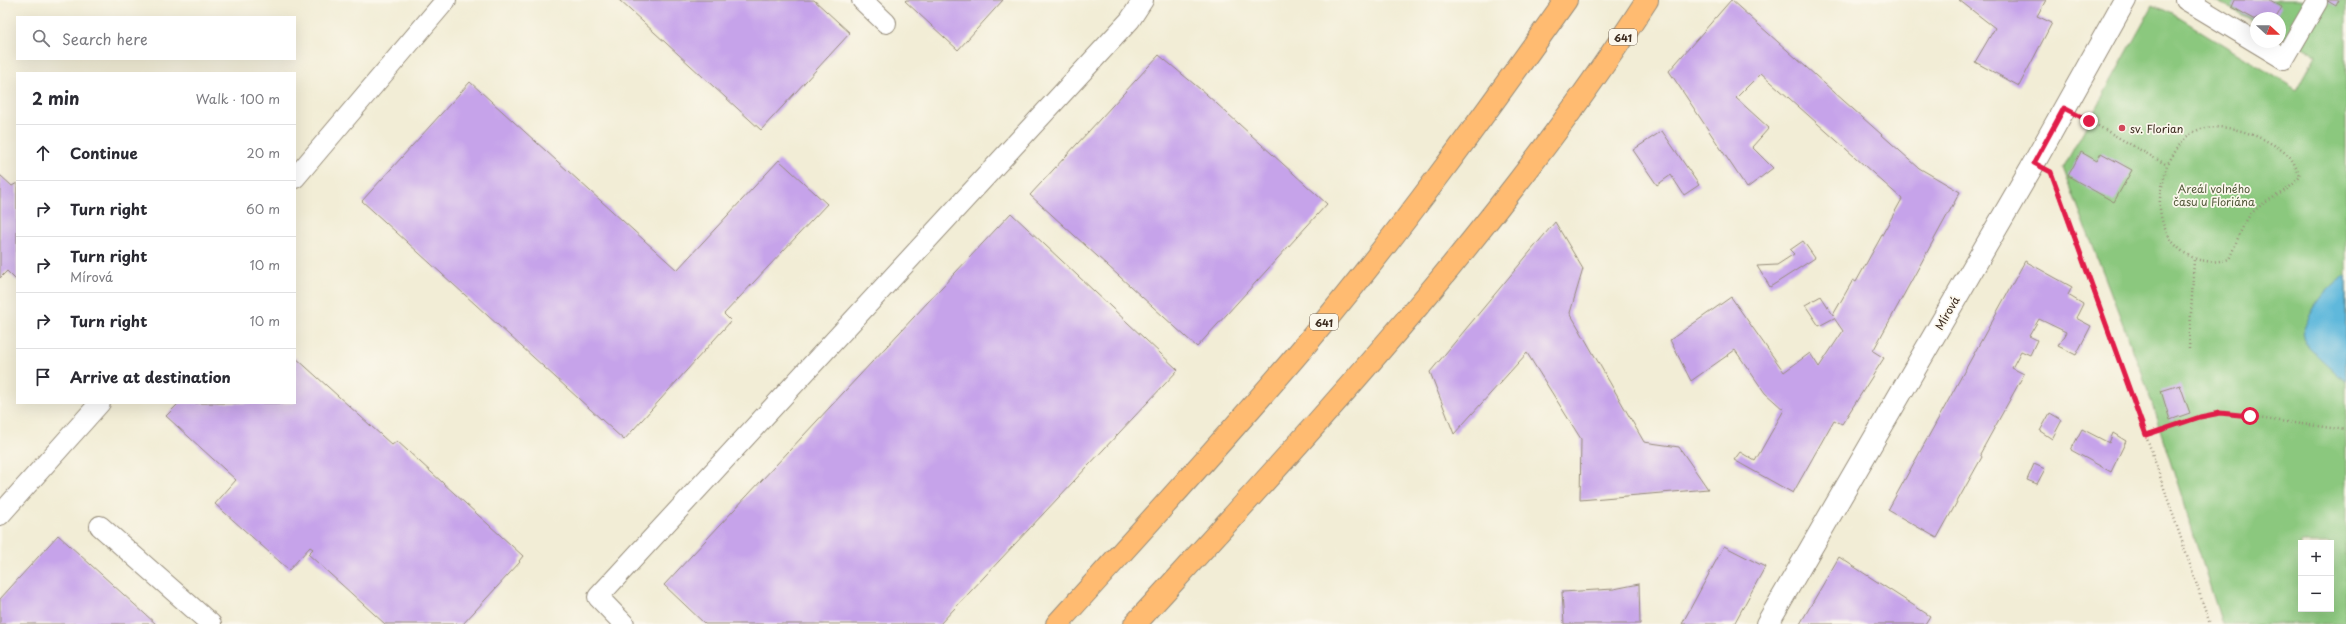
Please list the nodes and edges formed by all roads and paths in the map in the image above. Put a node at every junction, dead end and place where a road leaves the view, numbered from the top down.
1 (446, 0) edge
2 (862, 0) edge
3 (1143, 0) edge
4 (1566, 0) edge
5 (1647, 0) edge
6 (2125, 0) edge
7 (2186, 0) edge
8 (2317, 2) dead end
9 (886, 23) dead end
10 (2064, 108) junction
11 (2034, 163) junction
12 (2167, 165) junction
13 (296, 177) edge
14 (2194, 260) junction
15 (2189, 349) dead end
16 (99, 404) edge
17 (2346, 430) edge
18 (2146, 435) junction
19 (0, 515) edge
20 (100, 526) dead end
21 (211, 624) edge
22 (624, 624) edge
23 (1057, 624) edge
24 (1135, 624) edge
25 (1767, 624) edge
26 (2210, 624) edge

1 - 13 lane
2 - 9 lane
3 - 22 lane
4 - 23 highway, 641
5 - 24 highway, 641
6 - 10 street, Mírová
7 - 8 lane
10 - 11 street, Mírová
10 - 12 path
11 - 18 path
11 - 25 street, Mírová
12 - 14 path
12 - 14 path
14 - 15 path
16 - 19 lane
17 - 18 path
18 - 26 path
20 - 21 lane

